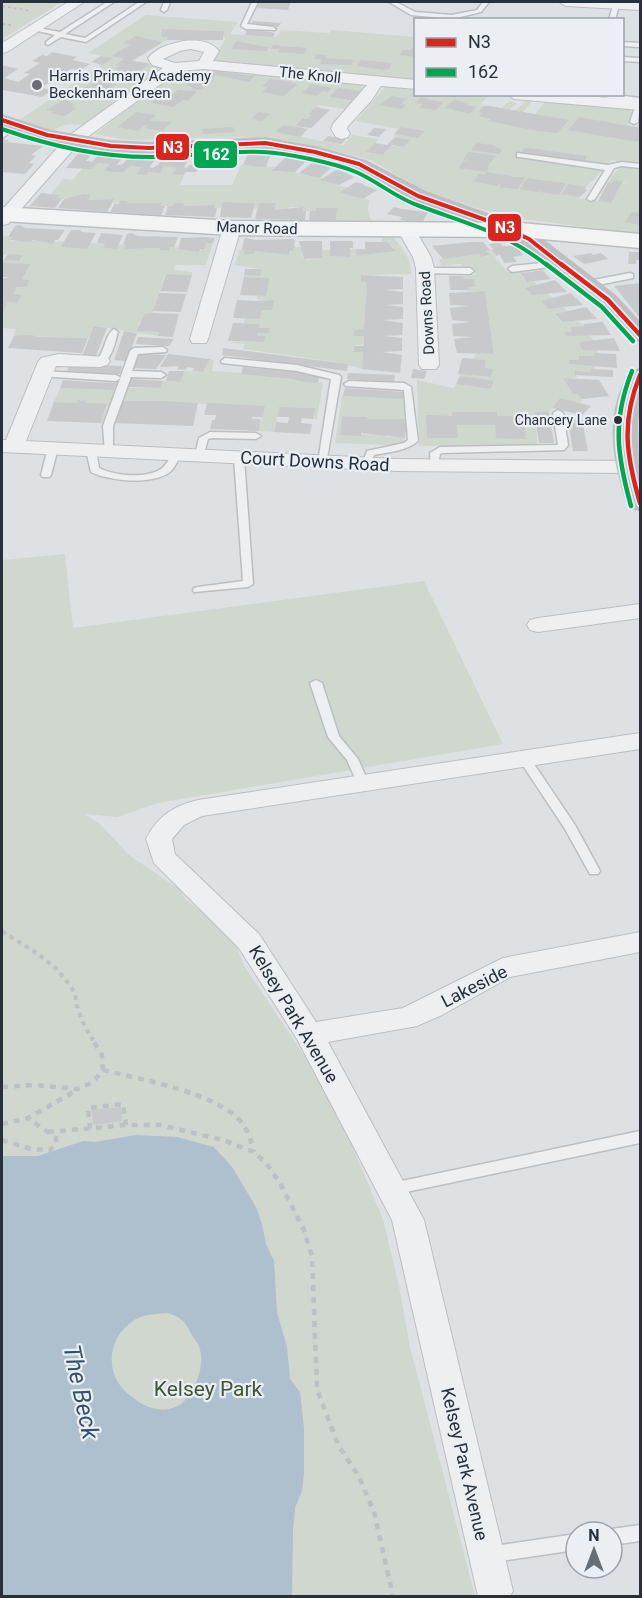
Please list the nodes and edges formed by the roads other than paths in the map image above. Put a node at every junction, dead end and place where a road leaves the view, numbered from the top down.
1 (77, 2) edge
2 (111, 2) edge
3 (142, 2) edge
4 (167, 2) edge
5 (255, 2) edge
6 (392, 2) edge
7 (486, 2) edge
8 (566, 2) edge
9 (616, 5) junction
10 (640, 6) edge
11 (164, 10) dead end
12 (613, 18) edge
13 (33, 29) junction
14 (273, 30) dead end
15 (60, 34) junction
16 (86, 40) junction
17 (48, 43) dead end
18 (624, 44) edge
19 (640, 45) edge
20 (75, 48) dead end
21 (2, 49) edge
22 (624, 59) edge
23 (640, 60) edge
24 (204, 64) junction
25 (175, 67) junction
26 (376, 82) junction
27 (414, 86) edge
28 (544, 96) edge
29 (590, 96) edge
30 (604, 100) junction
31 (640, 104) edge
32 (634, 122) dead end
33 (6, 128) edge
34 (342, 134) dead end
35 (73, 140) junction
36 (520, 155) dead end
37 (640, 166) edge
38 (609, 168) junction
39 (591, 199) dead end
40 (3, 216) edge
41 (232, 228) junction
42 (512, 230) junction
43 (407, 231) junction
44 (640, 241) edge
45 (562, 263) junction
46 (512, 269) dead end
47 (470, 271) dead end
48 (426, 272) junction
49 (630, 276) dead end
50 (588, 284) junction
51 (114, 332) dead end
52 (640, 335) edge
53 (199, 339) dead end
54 (163, 350) dead end
55 (100, 361) joint
56 (225, 361) dead end
57 (429, 365) dead end
58 (127, 374) junction
59 (42, 375) junction
60 (161, 375) dead end
61 (640, 375) edge
62 (116, 378) dead end
63 (349, 384) dead end
64 (558, 413) dead end
65 (256, 436) dead end
66 (7, 447) edge
67 (53, 448) junction
68 (100, 451) junction
69 (200, 456) junction
70 (239, 458) junction
71 (323, 462) junction
72 (367, 464) junction
73 (434, 466) junction
74 (629, 467) junction
75 (46, 475) dead end
76 (640, 503) edge
77 (198, 590) dead end
78 (640, 611) edge
79 (532, 626) dead end
80 (316, 683) dead end
81 (640, 741) edge
82 (524, 758) junction
83 (363, 784) junction
84 (594, 871) dead end
85 (640, 942) edge
86 (309, 1034) junction
87 (640, 1137) edge
88 (392, 1189) junction
89 (640, 1533) edge
90 (624, 1535) edge
91 (564, 1544) edge
92 (486, 1555) junction
93 (494, 1592) dead end

1 - 13 street
2 - 15 lane
3 - 16 lane
4 - 11 lane
5 - 14 lane
6 - 7 lane
8 - 9 street
9 - 10 street
9 - 12 lane
13 - 15 lane
13 - 21 street
15 - 16 lane
15 - 17 lane
16 - 20 lane
18 - 19 lane
22 - 23 lane
24 - 25 street, The Knoll
24 - 25 street
24 - 26 street, The Knoll
25 - 35 street, The Knoll
26 - 27 street, The Knoll
26 - 34 street
28 - 30 street
29 - 30 lane
30 - 31 street
31 - 32 lane
33 - 35 main road
35 - 40 street, The Knoll
35 - 42 main road
36 - 38 lane
37 - 38 lane
38 - 39 lane
40 - 41 main road, Manor Road
41 - 43 main road, Manor Road
41 - 53 street
42 - 43 main road, Manor Road
42 - 44 main road, Manor Road
42 - 45 main road
43 - 48 street, Downs Road
45 - 46 lane
45 - 50 main road
47 - 48 lane
48 - 57 street, Downs Road
49 - 50 lane
50 - 52 main road
51 - 55 lane
54 - 58 lane
55 - 59 street
56 - 71 lane
58 - 60 lane
58 - 68 lane
59 - 62 lane
59 - 66 street
61 - 74 main road
63 - 72 lane
64 - 73 lane
65 - 69 lane
66 - 67 street, Court Downs Road
67 - 68 street, Court Downs Road
67 - 75 lane
68 - 69 street, Court Downs Road
69 - 70 street, Court Downs Road
70 - 71 street, Court Downs Road
70 - 77 lane
71 - 72 street, Court Downs Road
72 - 73 street, Court Downs Road
73 - 74 street, Court Downs Road
74 - 76 main road
78 - 79 street
80 - 83 lane
81 - 82 street, Kelsey Park Avenue
82 - 83 street, Kelsey Park Avenue
82 - 84 lane
83 - 86 street, Kelsey Park Avenue
85 - 86 street, Lakeside
86 - 88 street, Kelsey Park Avenue
87 - 88 lane
88 - 92 street, Kelsey Park Avenue
89 - 90 lane
91 - 92 lane
92 - 93 street, Kelsey Park Avenue

